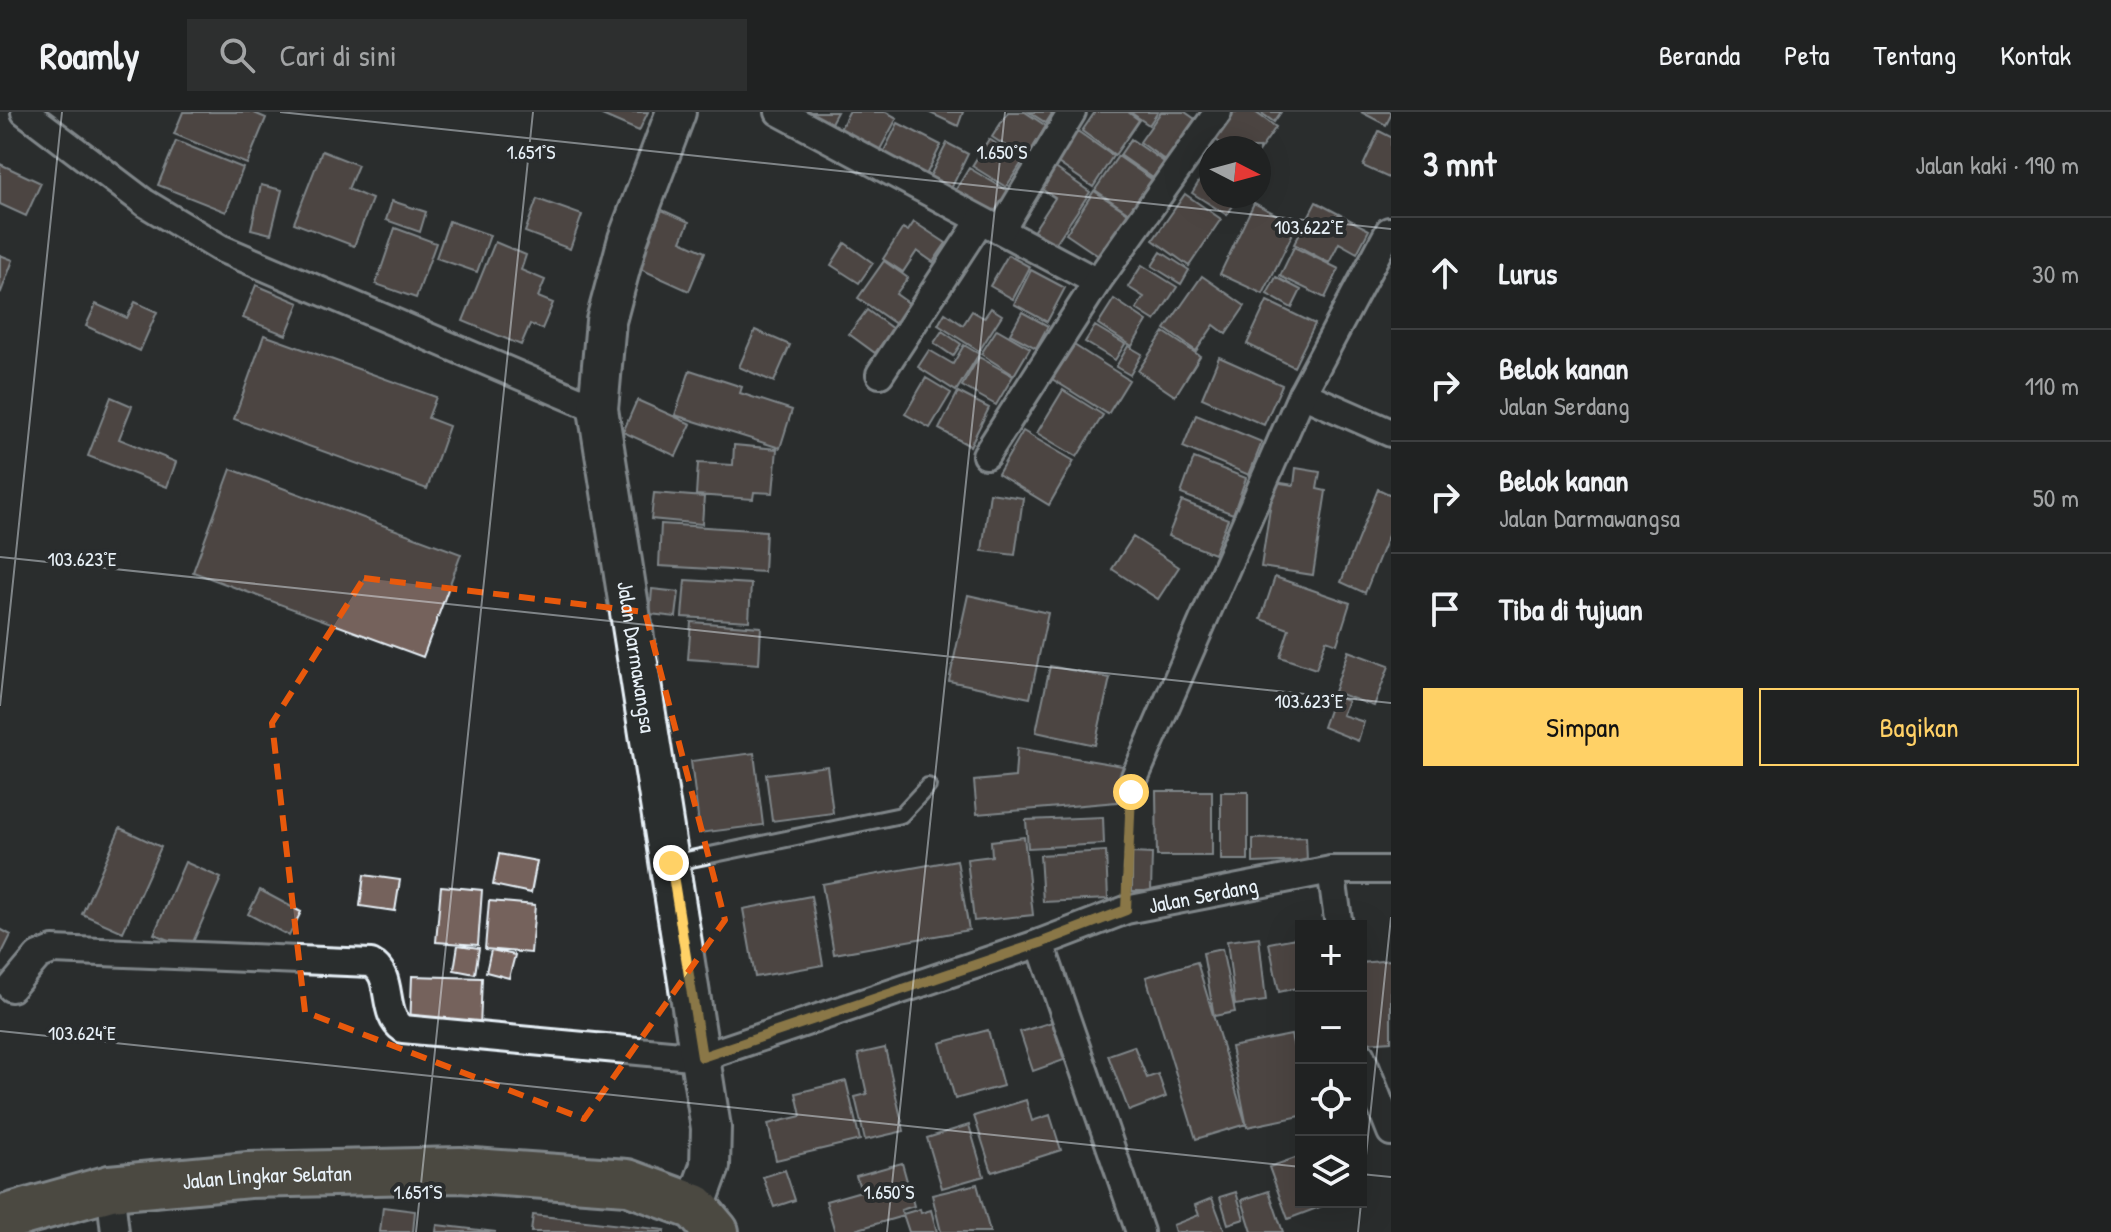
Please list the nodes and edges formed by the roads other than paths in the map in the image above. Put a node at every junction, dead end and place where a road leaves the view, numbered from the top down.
1 (25, 112) edge
2 (676, 112) edge
3 (779, 112) edge
4 (1072, 112) edge
5 (1218, 112) edge
6 (991, 226) junction
7 (1389, 231) dead end
8 (1097, 282) junction
9 (880, 374) dead end
10 (1302, 394) junction
11 (598, 409) junction
12 (1391, 433) edge
13 (986, 455) dead end
14 (1134, 779) road end
15 (928, 786) dead end
16 (671, 863) junction
17 (1331, 870) junction
18 (1391, 870) edge
19 (1338, 920) edge
20 (1040, 943) junction
21 (11, 988) dead end
22 (702, 1057) junction
23 (1364, 1064) edge
24 (1391, 1132) edge
25 (110, 1188) junction
26 (0, 1219) edge
27 (706, 1220) edge
28 (115, 1232) edge
29 (1140, 1232) edge

1 - 11 street
2 - 11 main road, Jalan Darmawangsa
3 - 6 street
4 - 6 street
5 - 8 street
6 - 8 street
6 - 9 street
7 - 10 street
8 - 13 street
10 - 12 street
10 - 14 street
11 - 16 main road, Jalan Darmawangsa
15 - 16 lane
16 - 22 main road, Jalan Darmawangsa
17 - 18 street, Jalan Serdang
17 - 19 street
17 - 20 street, Jalan Serdang
20 - 22 street, Jalan Serdang
20 - 29 street
21 - 22 street
22 - 27 main road, Jalan Darmawangsa
23 - 24 street
25 - 26 highway, Jalan Lingkar Selatan
25 - 27 highway, Jalan Lingkar Selatan
25 - 28 street

